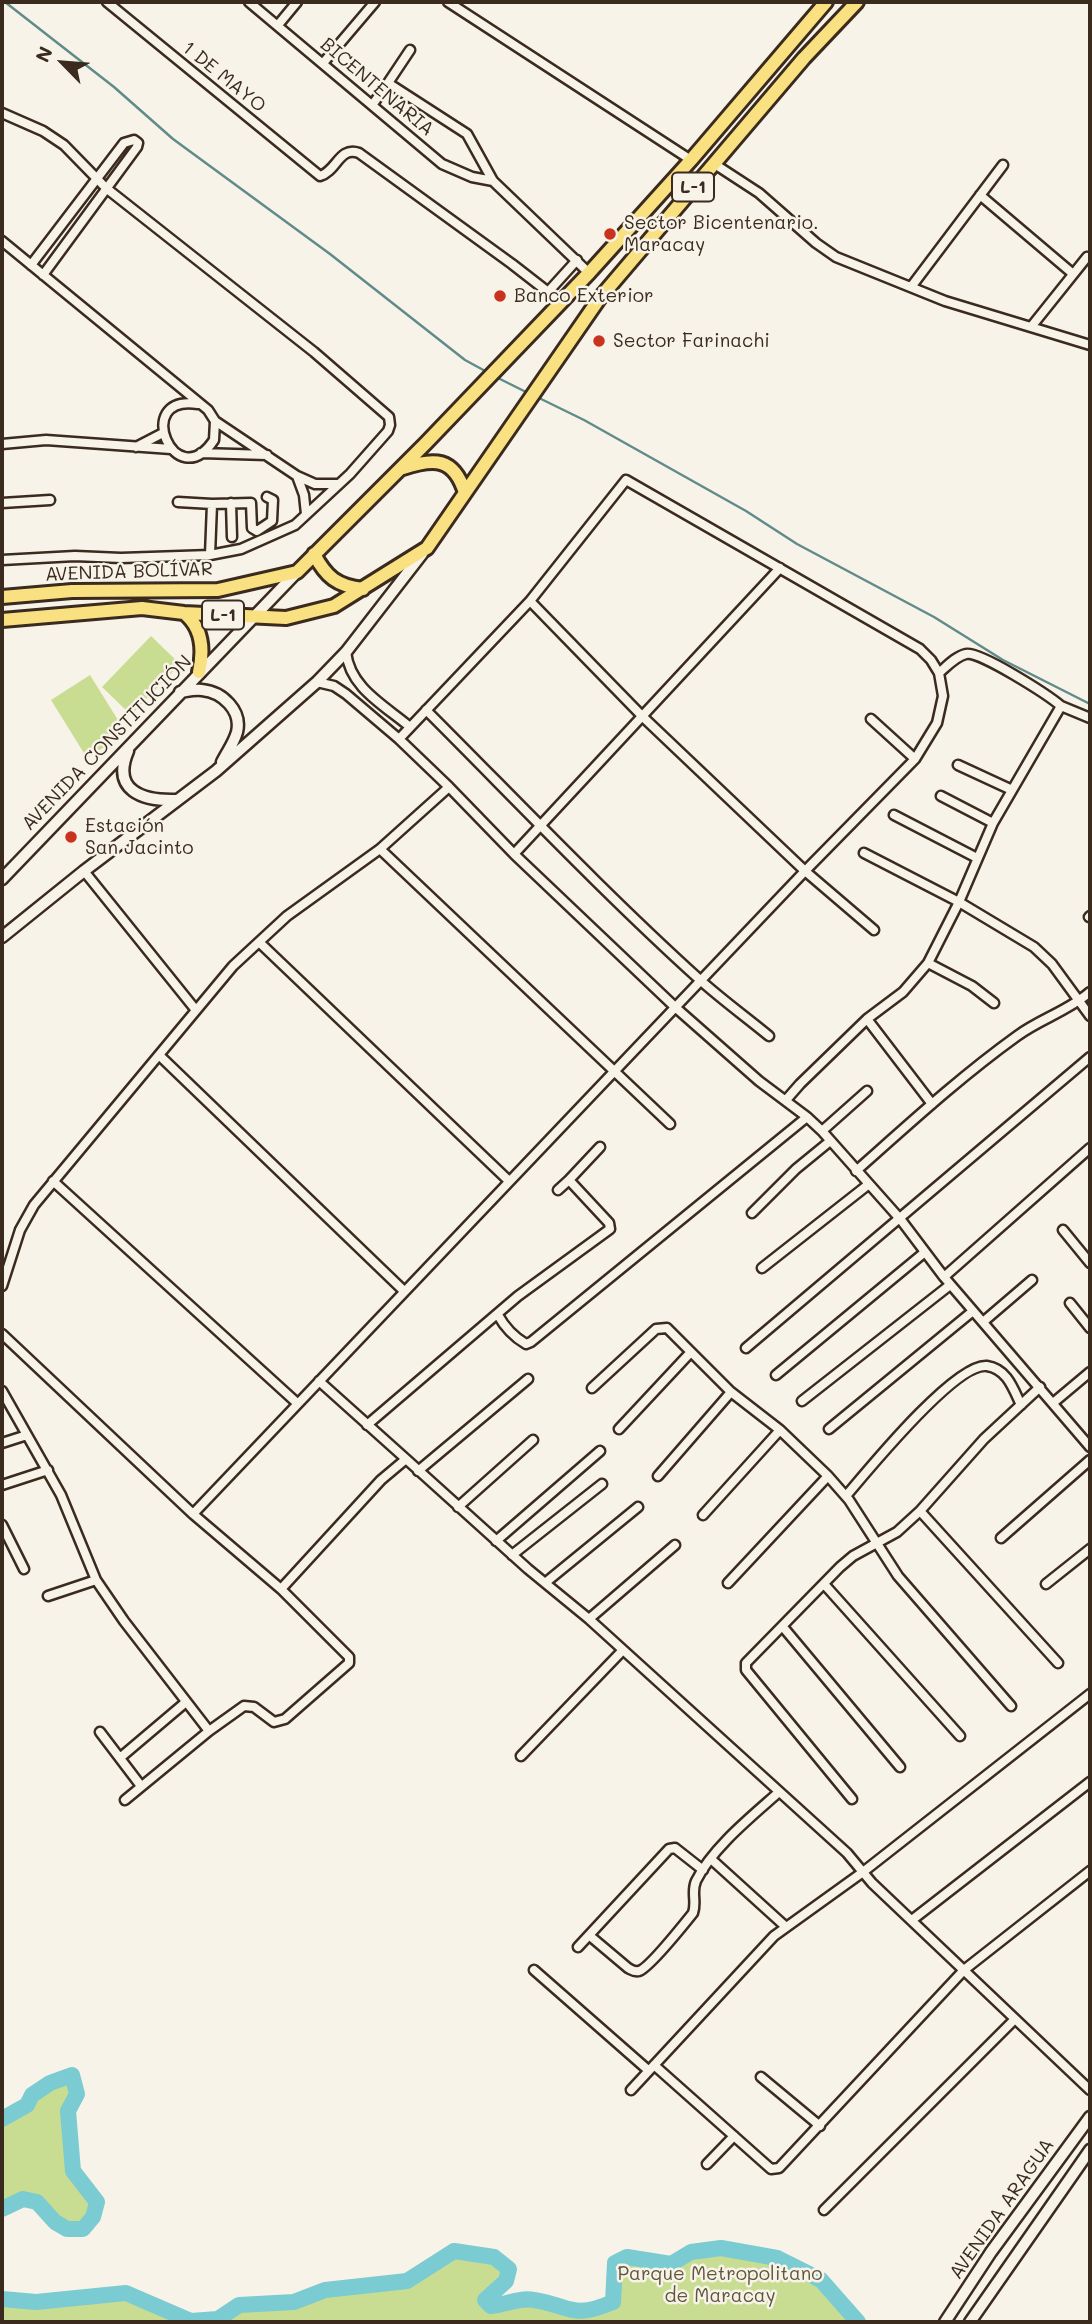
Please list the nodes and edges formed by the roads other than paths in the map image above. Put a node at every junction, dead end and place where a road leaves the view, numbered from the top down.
1 (107, 2) edge
2 (248, 2) edge
3 (297, 2) edge
4 (375, 2) edge
5 (448, 2) edge
6 (826, 2) edge
7 (856, 2) edge
8 (278, 25) junction
9 (410, 50) dead end
10 (324, 62) junction
11 (388, 83) junction
12 (373, 104) junction
13 (2, 113) edge
14 (691, 160) junction
15 (713, 163) junction
16 (1003, 165) dead end
17 (96, 180) junction
18 (493, 181) junction
19 (106, 188) junction
20 (980, 195) junction
21 (2, 241) edge
22 (1087, 257) dead end
23 (577, 260) junction
24 (31, 265) junction
25 (1072, 272) junction
26 (589, 273) junction
27 (43, 275) junction
28 (911, 287) junction
29 (548, 292) junction
30 (559, 304) junction
31 (1031, 327) junction
32 (1090, 345) edge
33 (172, 379) junction
34 (181, 404) junction
35 (198, 404) junction
36 (215, 421) junction
37 (163, 433) junction
38 (2, 444) edge
39 (133, 448) junction
40 (171, 449) junction
41 (201, 453) junction
42 (267, 455) junction
43 (400, 469) junction
44 (296, 475) junction
45 (339, 484) junction
46 (465, 493) junction
47 (267, 497) dead end
48 (50, 500) dead end
49 (178, 502) dead end
50 (2, 503) edge
51 (231, 503) junction
52 (212, 504) junction
53 (306, 514) junction
54 (232, 537) dead end
55 (427, 548) junction
56 (314, 554) junction
57 (210, 555) junction
58 (2, 560) edge
59 (780, 568) junction
60 (297, 572) junction
61 (363, 589) junction
62 (2, 597) edge
63 (530, 601) junction
64 (184, 613) junction
65 (255, 616) junction
66 (2, 620) edge
67 (346, 652) junction
68 (199, 672) junction
69 (939, 673) junction
70 (317, 682) junction
71 (180, 692) junction
72 (1061, 706) junction
73 (426, 710) junction
74 (643, 717) junction
75 (1090, 718) edge
76 (400, 719) junction
77 (871, 719) dead end
78 (410, 727) junction
79 (390, 732) junction
80 (399, 739) junction
81 (131, 744) junction
82 (915, 759) junction
83 (958, 765) dead end
84 (216, 771) junction
85 (449, 787) junction
86 (1012, 790) junction
87 (942, 796) dead end
88 (177, 800) junction
89 (894, 815) dead end
90 (993, 823) junction
91 (540, 827) junction
92 (380, 849) junction
93 (514, 853) junction
94 (864, 853) dead end
95 (977, 858) junction
96 (84, 871) junction
97 (805, 871) junction
98 (2, 878) edge
99 (959, 902) junction
100 (874, 930) dead end
101 (2, 937) edge
102 (259, 942) junction
103 (928, 963) junction
104 (700, 981) junction
105 (1090, 992) edge
106 (1080, 1001) junction
107 (994, 1003) dead end
108 (675, 1007) junction
109 (195, 1009) junction
110 (1090, 1016) edge
111 (867, 1019) junction
112 (769, 1036) dead end
113 (160, 1056) junction
114 (1090, 1057) edge
115 (613, 1072) junction
116 (867, 1091) dead end
117 (786, 1100) junction
118 (932, 1104) junction
119 (807, 1117) junction
120 (670, 1124) dead end
121 (821, 1131) junction
122 (830, 1142) junction
123 (600, 1147) dead end
124 (1090, 1147) edge
125 (856, 1171) junction
126 (569, 1180) junction
127 (53, 1181) junction
128 (509, 1181) junction
129 (869, 1184) junction
130 (558, 1190) dead end
131 (752, 1213) dead end
132 (901, 1220) junction
133 (1063, 1230) dead end
134 (925, 1252) junction
135 (1090, 1263) edge
136 (762, 1268) dead end
137 (1032, 1280) dead end
138 (947, 1281) junction
139 (2, 1286) edge
140 (404, 1291) junction
141 (1070, 1303) dead end
142 (973, 1311) junction
143 (498, 1315) junction
144 (983, 1322) junction
145 (1090, 1328) edge
146 (2, 1334) edge
147 (746, 1348) dead end
148 (690, 1353) junction
149 (1090, 1372) edge
150 (776, 1375) dead end
151 (528, 1379) dead end
152 (319, 1381) junction
153 (592, 1388) dead end
154 (1040, 1388) junction
155 (2, 1391) edge
156 (731, 1392) junction
157 (802, 1401) dead end
158 (1053, 1403) junction
159 (297, 1404) junction
160 (1021, 1405) junction
161 (367, 1425) junction
162 (619, 1429) dead end
163 (829, 1429) dead end
164 (780, 1430) junction
165 (27, 1435) junction
166 (533, 1440) dead end
167 (2, 1443) edge
168 (1090, 1447) edge
169 (600, 1451) dead end
170 (405, 1459) junction
171 (1090, 1460) edge
172 (48, 1470) junction
173 (418, 1471) junction
174 (658, 1476) dead end
175 (828, 1476) junction
176 (601, 1483) dead end
177 (2, 1485) edge
178 (846, 1496) junction
179 (458, 1507) junction
180 (638, 1507) dead end
181 (920, 1511) junction
182 (193, 1514) junction
183 (703, 1515) dead end
184 (2, 1525) edge
185 (1001, 1538) dead end
186 (496, 1541) junction
187 (878, 1544) junction
188 (675, 1545) dead end
189 (1090, 1549) edge
190 (512, 1555) junction
191 (24, 1569) dead end
192 (96, 1580) junction
193 (545, 1583) junction
194 (728, 1583) dead end
195 (824, 1584) junction
196 (1046, 1584) dead end
197 (281, 1589) junction
198 (48, 1596) dead end
199 (589, 1619) junction
200 (783, 1627) junction
201 (622, 1651) junction
202 (1058, 1663) dead end
203 (1090, 1694) edge
204 (186, 1702) junction
205 (1012, 1706) dead end
206 (209, 1731) junction
207 (100, 1732) dead end
208 (960, 1735) dead end
209 (521, 1756) dead end
210 (121, 1757) junction
211 (900, 1768) dead end
212 (1090, 1782) edge
213 (141, 1786) junction
214 (779, 1792) junction
215 (852, 1799) dead end
216 (125, 1800) dead end
217 (711, 1859) junction
218 (703, 1871) junction
219 (1090, 1871) edge
220 (863, 1872) junction
221 (912, 1920) junction
222 (786, 1927) junction
223 (590, 1936) junction
224 (579, 1947) dead end
225 (534, 1970) dead end
226 (964, 1970) junction
227 (1015, 2019) junction
228 (651, 2068) junction
229 (761, 2077) dead end
230 (631, 2090) dead end
231 (1090, 2090) edge
232 (1090, 2117) edge
233 (820, 2126) junction
234 (734, 2136) junction
235 (1090, 2150) edge
236 (707, 2164) dead end
237 (824, 2210) dead end
238 (945, 2322) edge
239 (970, 2322) edge

1 - 29 street, 1 DE MAYO
2 - 8 street, BICENTENARIA
3 - 8 street
4 - 10 street
5 - 14 street
6 - 14 main road, L-1
7 - 15 main road, L-1
8 - 10 street, BICENTENARIA
9 - 11 street
10 - 12 street, BICENTENARIA
11 - 12 street
11 - 18 street
12 - 18 street, BICENTENARIA
13 - 17 street
14 - 26 main road, L-1
15 - 28 street
15 - 46 main road, L-1
16 - 20 street
17 - 19 street
17 - 19 street
17 - 24 street
18 - 23 street
19 - 27 street
19 - 45 street
20 - 25 street
20 - 28 street
21 - 24 street
22 - 25 street
23 - 26 street
23 - 29 street
24 - 27 street
25 - 31 street
26 - 30 main road, L-1
27 - 33 street
28 - 31 street
29 - 30 street
30 - 43 main road, L-1
31 - 32 street
33 - 34 street
33 - 35 street
34 - 35 street
34 - 37 street
35 - 36 street
36 - 41 street
36 - 42 street
37 - 39 street
37 - 40 street
38 - 39 street
39 - 40 street
40 - 41 street
41 - 42 street
42 - 44 street
43 - 46 main road
43 - 56 main road, L-1
44 - 45 street
44 - 53 street
45 - 53 street
46 - 55 main road, L-1
47 - 51 street
48 - 50 street
49 - 52 street
51 - 52 street
51 - 54 street
52 - 57 street
53 - 57 street
55 - 61 main road, AVENIDA BOLÍVAR / L-1
55 - 67 street
56 - 60 main road, L-1
56 - 61 main road
57 - 58 street
59 - 63 street
59 - 69 street
59 - 74 street
60 - 62 main road, AVENIDA BOLÍVAR / L-1
60 - 65 street, AVENIDA CONSTITUCIÓN
61 - 65 main road, AVENIDA BOLÍVAR / L-1
63 - 73 street
63 - 74 street
64 - 65 main road, AVENIDA BOLÍVAR / L-1
64 - 66 main road, AVENIDA BOLÍVAR / L-1
64 - 68 main road
65 - 68 street, AVENIDA CONSTITUCIÓN
67 - 70 street
67 - 76 street
68 - 71 street, AVENIDA CONSTITUCIÓN
69 - 72 street
69 - 82 street
70 - 79 street
70 - 84 street
71 - 81 street, AVENIDA CONSTITUCIÓN
71 - 84 street
72 - 75 street
72 - 86 street
73 - 78 street
73 - 91 street
74 - 91 street
74 - 97 street
76 - 78 street
76 - 79 street
77 - 82 street
78 - 80 street
79 - 80 street
80 - 85 street
81 - 88 street
81 - 98 street, AVENIDA CONSTITUCIÓN
82 - 97 street
83 - 86 street
84 - 88 street
85 - 92 street
85 - 93 street
86 - 90 street
87 - 90 street
88 - 96 street
89 - 95 street
90 - 95 street
91 - 93 street
91 - 104 street
92 - 102 street
92 - 115 street
93 - 108 street
94 - 99 street
95 - 99 street
96 - 101 street
96 - 109 street
97 - 100 street
97 - 104 street
99 - 103 street
99 - 106 street
102 - 109 street
102 - 128 street
103 - 107 street
103 - 111 street
104 - 108 street
104 - 112 street
105 - 106 street
106 - 110 street
106 - 118 street
108 - 115 street
108 - 117 street
109 - 113 street
111 - 117 street
111 - 118 street
113 - 127 street
113 - 140 street
114 - 132 street
115 - 120 street
115 - 128 street
116 - 121 street
117 - 119 street
118 - 125 street
119 - 121 street
119 - 143 street
121 - 122 street
122 - 125 street
122 - 131 street
123 - 126 street
124 - 138 street
125 - 129 street
126 - 130 street
126 - 143 street
127 - 139 street
127 - 159 street
128 - 140 street
129 - 132 street
129 - 136 street
132 - 134 street
132 - 147 street
133 - 135 street
134 - 138 street
134 - 150 street
137 - 144 street
138 - 142 street
138 - 157 street
140 - 152 street
141 - 145 street
142 - 144 street
142 - 163 street
143 - 161 street
144 - 154 street
146 - 182 street
148 - 153 street
148 - 156 street
148 - 162 street
149 - 158 street
151 - 173 street
152 - 159 street
152 - 161 street
154 - 158 street
154 - 160 street
155 - 165 street
156 - 164 street
156 - 174 street
158 - 168 street
159 - 182 street
160 - 178 street
160 - 181 street
161 - 170 street
164 - 175 street
164 - 183 street
165 - 167 street
165 - 172 street
166 - 179 street
169 - 186 street
170 - 173 street
170 - 197 street
171 - 185 street
172 - 177 street
172 - 192 street
173 - 179 street
175 - 178 street
175 - 194 street
176 - 190 street
178 - 187 street
179 - 186 street
180 - 193 street
181 - 187 street
181 - 202 street
182 - 197 street
184 - 191 street
186 - 190 street
187 - 195 street
187 - 205 street
188 - 199 street
189 - 196 street
190 - 193 street
192 - 198 street
192 - 204 street
193 - 199 street
195 - 200 street
195 - 208 street
197 - 206 street
199 - 201 street
200 - 211 street
200 - 215 street
201 - 209 street
201 - 214 street
203 - 220 street
204 - 206 street
204 - 210 street
206 - 213 street
207 - 210 street
210 - 213 street
212 - 221 street
213 - 216 street
214 - 217 street
214 - 220 street
217 - 218 street
217 - 222 street
218 - 223 street
218 - 223 street
219 - 226 street
220 - 221 street
220 - 222 street
221 - 226 street
222 - 228 street
223 - 224 street
225 - 228 street
226 - 227 street
226 - 233 street
227 - 231 street
227 - 237 street
228 - 230 street
228 - 234 street
229 - 233 street
232 - 238 street, AVENIDA ARAGUA
233 - 234 street
234 - 236 street
235 - 239 street, AVENIDA ARAGUA

